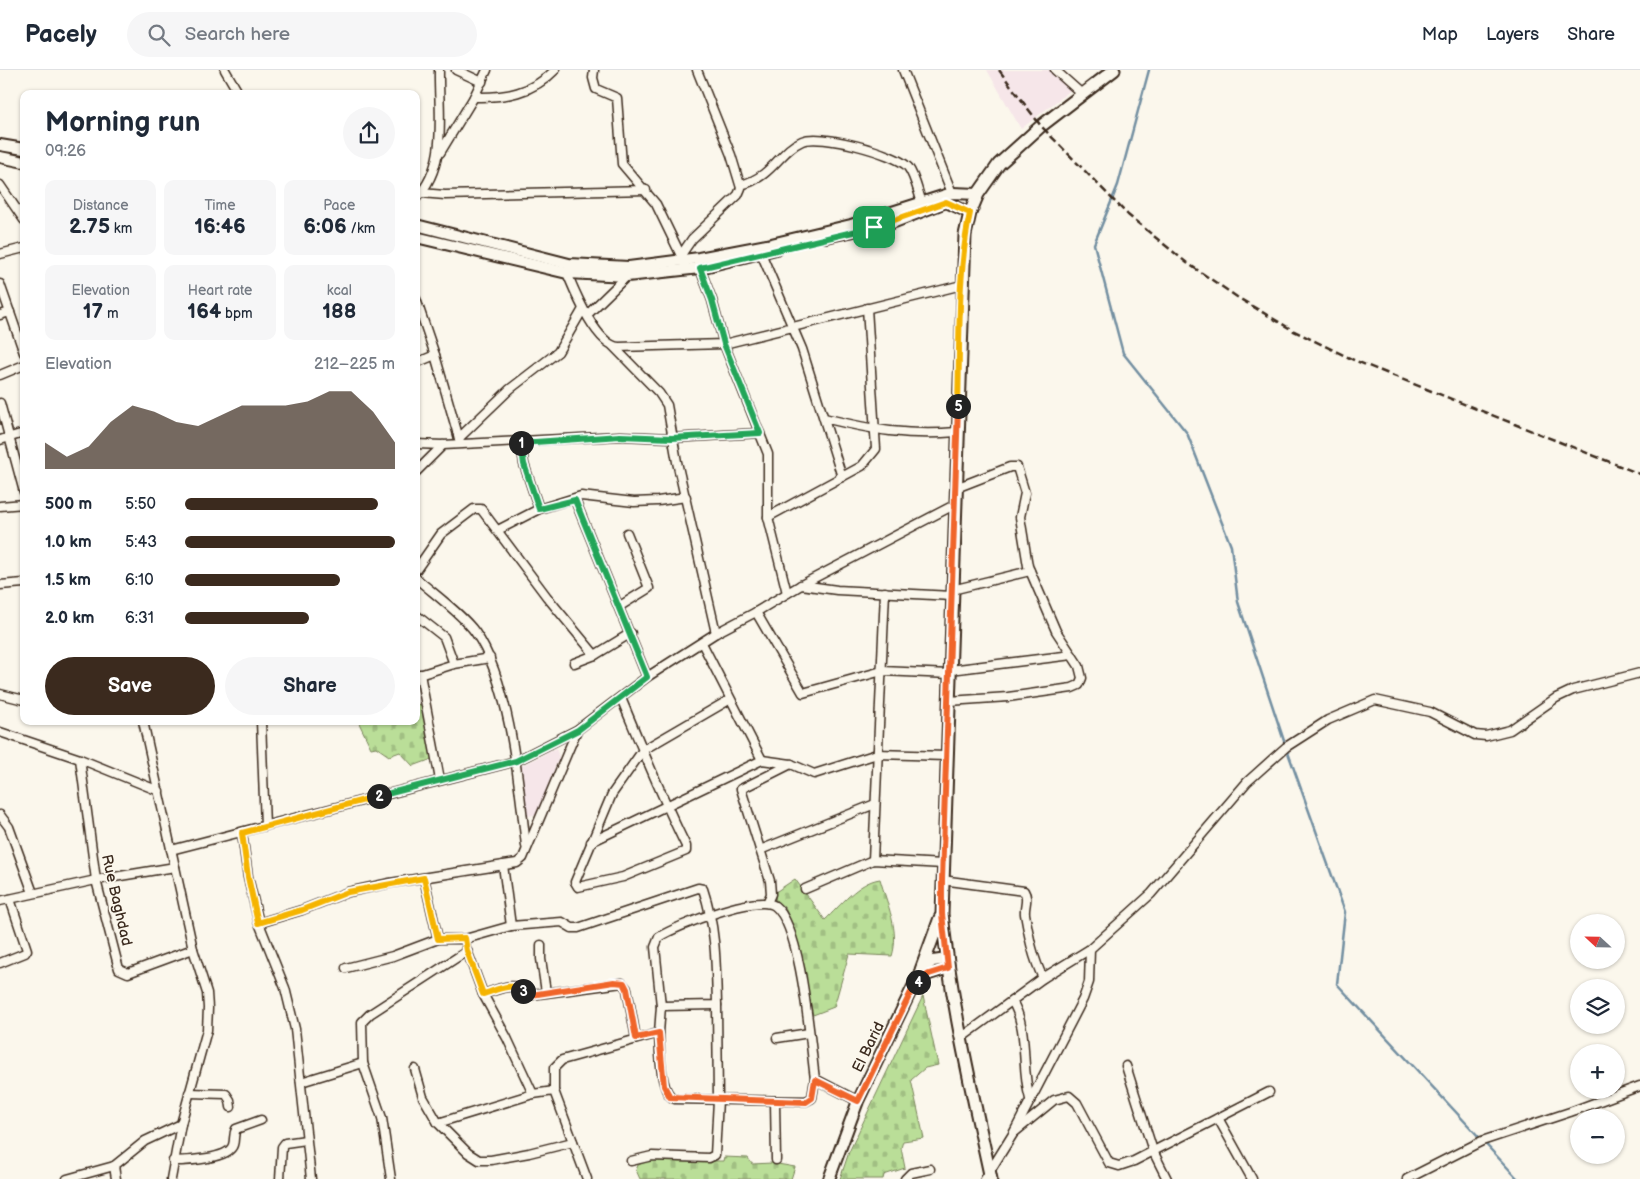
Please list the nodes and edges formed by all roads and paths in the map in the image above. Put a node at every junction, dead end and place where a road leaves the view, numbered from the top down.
1 (225, 70) edge
2 (438, 70) edge
3 (456, 70) edge
4 (487, 70) edge
5 (554, 70) edge
6 (594, 70) edge
7 (696, 70) edge
8 (903, 70) edge
9 (1055, 70) edge
10 (1114, 70) edge
11 (482, 82) junction
12 (237, 90) edge
13 (1082, 94) junction
14 (474, 97) junction
15 (0, 144) edge
16 (20, 148) edge
17 (439, 154) junction
18 (0, 157) edge
19 (20, 161) edge
20 (0, 185) edge
21 (741, 185) junction
22 (646, 190) junction
23 (420, 193) edge
24 (952, 193) junction
25 (978, 194) junction
26 (420, 196) edge
27 (922, 202) junction
28 (970, 213) junction
29 (20, 214) edge
30 (420, 226) edge
31 (420, 238) edge
32 (20, 249) edge
33 (761, 253) junction
34 (0, 254) edge
35 (684, 262) junction
36 (698, 264) junction
37 (567, 273) junction
38 (627, 276) junction
39 (0, 284) edge
40 (962, 285) junction
41 (867, 308) junction
42 (420, 311) edge
43 (10, 312) junction
44 (585, 312) junction
45 (0, 315) edge
46 (792, 326) junction
47 (20, 341) edge
48 (724, 344) junction
49 (613, 346) junction
50 (435, 355) junction
51 (420, 361) edge
52 (20, 366) edge
53 (0, 374) edge
54 (0, 402) edge
55 (824, 418) junction
56 (875, 431) junction
57 (957, 432) junction
58 (760, 433) junction
59 (20, 434) edge
60 (11, 436) junction
61 (672, 438) junction
62 (0, 440) edge
63 (460, 441) junction
64 (521, 441) junction
65 (420, 444) edge
66 (443, 445) junction
67 (420, 468) edge
68 (20, 475) edge
69 (842, 477) junction
70 (956, 488) junction
71 (686, 497) junction
72 (575, 500) junction
73 (20, 504) edge
74 (956, 504) junction
75 (0, 506) edge
76 (539, 509) junction
77 (768, 516) junction
78 (498, 530) junction
79 (627, 533) dead end
80 (420, 564) edge
81 (1030, 571) junction
82 (420, 581) edge
83 (20, 584) edge
84 (0, 585) edge
85 (801, 585) junction
86 (885, 592) junction
87 (787, 593) junction
88 (952, 593) junction
89 (620, 606) junction
90 (756, 612) junction
91 (420, 618) edge
92 (631, 633) junction
93 (716, 633) junction
94 (702, 643) junction
95 (595, 655) junction
96 (1072, 655) junction
97 (490, 658) junction
98 (574, 663) dead end
99 (454, 664) junction
100 (882, 671) junction
101 (950, 672) junction
102 (1640, 673) edge
103 (420, 674) edge
104 (647, 677) junction
105 (420, 685) edge
106 (0, 694) edge
107 (621, 698) junction
108 (20, 699) edge
109 (729, 700) junction
110 (949, 701) junction
111 (144, 725) edge
112 (261, 725) edge
113 (578, 730) junction
114 (0, 732) edge
115 (643, 750) junction
116 (877, 754) junction
117 (946, 756) junction
118 (80, 759) junction
119 (762, 760) junction
120 (516, 761) junction
121 (791, 764) junction
122 (734, 773) junction
123 (440, 780) junction
124 (741, 789) junction
125 (159, 791) junction
126 (876, 804) junction
127 (666, 805) junction
128 (0, 815) edge
129 (265, 826) junction
130 (242, 833) junction
131 (591, 842) junction
132 (526, 848) junction
133 (171, 850) junction
134 (760, 850) junction
135 (873, 860) junction
136 (943, 864) junction
137 (503, 865) junction
138 (175, 867) junction
139 (424, 878) junction
140 (96, 880) junction
141 (942, 880) junction
142 (805, 889) dead end
143 (33, 893) junction
144 (10, 900) junction
145 (0, 902) edge
146 (767, 903) junction
147 (712, 914) junction
148 (942, 914) junction
149 (258, 923) junction
150 (512, 926) junction
151 (465, 938) junction
152 (438, 939) junction
153 (542, 945) dead end
154 (193, 948) junction
155 (1090, 949) junction
156 (467, 951) junction
157 (0, 963) edge
158 (947, 963) junction
159 (346, 968) dead end
160 (922, 970) junction
161 (1043, 978) junction
162 (914, 986) junction
163 (546, 992) junction
164 (483, 994) junction
165 (1012, 1001) junction
166 (717, 1005) junction
167 (662, 1006) junction
168 (659, 1033) junction
169 (809, 1033) junction
170 (636, 1038) junction
171 (777, 1038) dead end
172 (961, 1038) junction
173 (363, 1063) junction
174 (1126, 1066) dead end
175 (415, 1069) dead end
176 (815, 1080) junction
177 (301, 1082) junction
178 (1640, 1086) edge
179 (554, 1091) junction
180 (1269, 1092) dead end
181 (190, 1093) junction
182 (534, 1094) junction
183 (1030, 1099) junction
184 (718, 1100) junction
185 (858, 1101) junction
186 (775, 1102) junction
187 (231, 1106) dead end
188 (1218, 1118) junction
189 (261, 1120) dead end
190 (438, 1123) junction
191 (181, 1124) junction
192 (1013, 1134) junction
193 (306, 1140) junction
194 (573, 1142) junction
195 (1153, 1151) junction
196 (776, 1160) dead end
197 (173, 1161) junction
198 (631, 1161) dead end
199 (114, 1166) junction
200 (930, 1169) dead end
201 (988, 1177) edge
202 (67, 1179) edge
203 (116, 1179) edge
204 (171, 1179) edge
205 (280, 1179) edge
206 (311, 1179) edge
207 (390, 1179) edge
208 (588, 1179) edge
209 (829, 1179) edge
210 (905, 1179) edge
211 (1167, 1179) edge
212 (1252, 1179) edge
213 (1407, 1179) edge

1 - 12 street
2 - 17 street
3 - 11 street
4 - 11 street
5 - 14 street
6 - 22 street
7 - 21 street
8 - 24 street
9 - 13 street
10 - 13 main road
11 - 14 street
13 - 25 main road
14 - 17 street
15 - 16 street
17 - 23 street
18 - 19 street
20 - 29 street
21 - 27 street
21 - 35 street
22 - 26 street
22 - 35 street
24 - 25 street
24 - 27 street
25 - 28 main road
27 - 36 street
28 - 33 street
28 - 40 main road
30 - 35 street
31 - 37 street
32 - 34 street
33 - 36 street
33 - 46 street
35 - 36 street
35 - 38 street
36 - 48 street
37 - 38 street
37 - 44 street
38 - 44 street
39 - 43 street
40 - 41 street
40 - 57 main road
41 - 46 street
41 - 56 street
42 - 50 street
43 - 45 street
43 - 47 street
44 - 49 street
44 - 63 street
46 - 48 street
46 - 55 street
48 - 49 street
48 - 58 street
49 - 61 street
50 - 51 street
50 - 63 street
52 - 53 street
54 - 60 street
55 - 56 street
55 - 69 street
56 - 57 street
56 - 69 street
57 - 70 main road
58 - 61 street
58 - 77 street
59 - 60 street
60 - 62 street
60 - 68 street
61 - 64 street
61 - 71 street
63 - 64 street
63 - 66 street
64 - 76 street
65 - 66 street
66 - 67 street
69 - 77 street
70 - 74 main road
70 - 81 street
71 - 72 street
71 - 93 street
72 - 76 street
72 - 89 street
73 - 75 street
74 - 85 street
74 - 88 main road
76 - 78 street
77 - 87 street
78 - 80 street
78 - 95 street
79 - 89 street
81 - 88 street
81 - 96 street
82 - 97 street
83 - 84 street
85 - 86 street
85 - 87 street
86 - 88 street
86 - 100 street
87 - 90 street
88 - 101 main road
89 - 92 street
90 - 93 street
90 - 100 street
91 - 99 street
92 - 95 street
92 - 104 street
93 - 94 street
94 - 104 street
94 - 109 street
95 - 98 street
96 - 101 street
96 - 110 street
97 - 99 street
97 - 120 street
99 - 103 street
100 - 101 street
100 - 116 street
101 - 110 main road
102 - 155 street
104 - 107 street
105 - 123 street
106 - 108 street
107 - 113 street
107 - 115 street
109 - 115 street
109 - 119 street
110 - 117 main road
111 - 125 street
112 - 129 street
113 - 120 street
113 - 132 street
114 - 118 street
115 - 127 street
115 - 131 street
116 - 117 street
116 - 121 street
116 - 126 street
117 - 136 main road
118 - 125 street
118 - 140 street, Rue Baghdad
119 - 121 street
119 - 122 street
120 - 123 street
120 - 132 street
121 - 124 street
122 - 124 street
122 - 127 street
123 - 129 street
124 - 134 street
125 - 133 street
126 - 134 street
126 - 135 street
127 - 131 street
127 - 131 street
128 - 143 street
129 - 130 street
130 - 133 street
130 - 149 street
132 - 137 street
133 - 138 street
134 - 146 street
135 - 136 street
135 - 142 street
136 - 141 main road
137 - 139 street
137 - 150 street
138 - 140 street
138 - 154 street
139 - 149 street
139 - 152 street
140 - 143 street
140 - 154 street, Rue Baghdad
141 - 148 main road
141 - 161 street
143 - 144 street
144 - 145 street
144 - 157 street
146 - 147 street
146 - 169 street
147 - 150 street
147 - 166 street
147 - 167 street
148 - 158 main road
148 - 160 main road
149 - 177 street
150 - 151 street
151 - 152 street
151 - 156 street
152 - 159 street
153 - 163 street
154 - 181 street
155 - 161 street
155 - 183 street
156 - 164 street
156 - 173 street
158 - 160 street
158 - 162 street
158 - 172 main road
160 - 162 street, El Barid
161 - 165 street
162 - 185 street, El Barid
163 - 164 street
163 - 170 street
164 - 182 street
165 - 172 street
165 - 183 street
166 - 167 street
166 - 184 street
167 - 168 street
168 - 170 street
168 - 184 street
169 - 171 street
169 - 176 street
170 - 179 street
172 - 201 main road
173 - 177 street
173 - 207 street
174 - 195 street
175 - 190 street
176 - 185 street
176 - 186 street
177 - 193 street
178 - 213 street
179 - 182 street
179 - 194 street
180 - 188 street
181 - 187 street
181 - 191 street
182 - 190 street
183 - 192 street
184 - 186 street
184 - 198 street
185 - 209 street, El Barid
186 - 196 street
188 - 195 street
188 - 212 street
189 - 197 street
190 - 194 street
191 - 197 street
191 - 199 street
192 - 195 street
192 - 201 street
193 - 205 street
193 - 206 street
194 - 208 street
195 - 211 street
197 - 204 street
199 - 202 street
199 - 203 street
200 - 210 street

